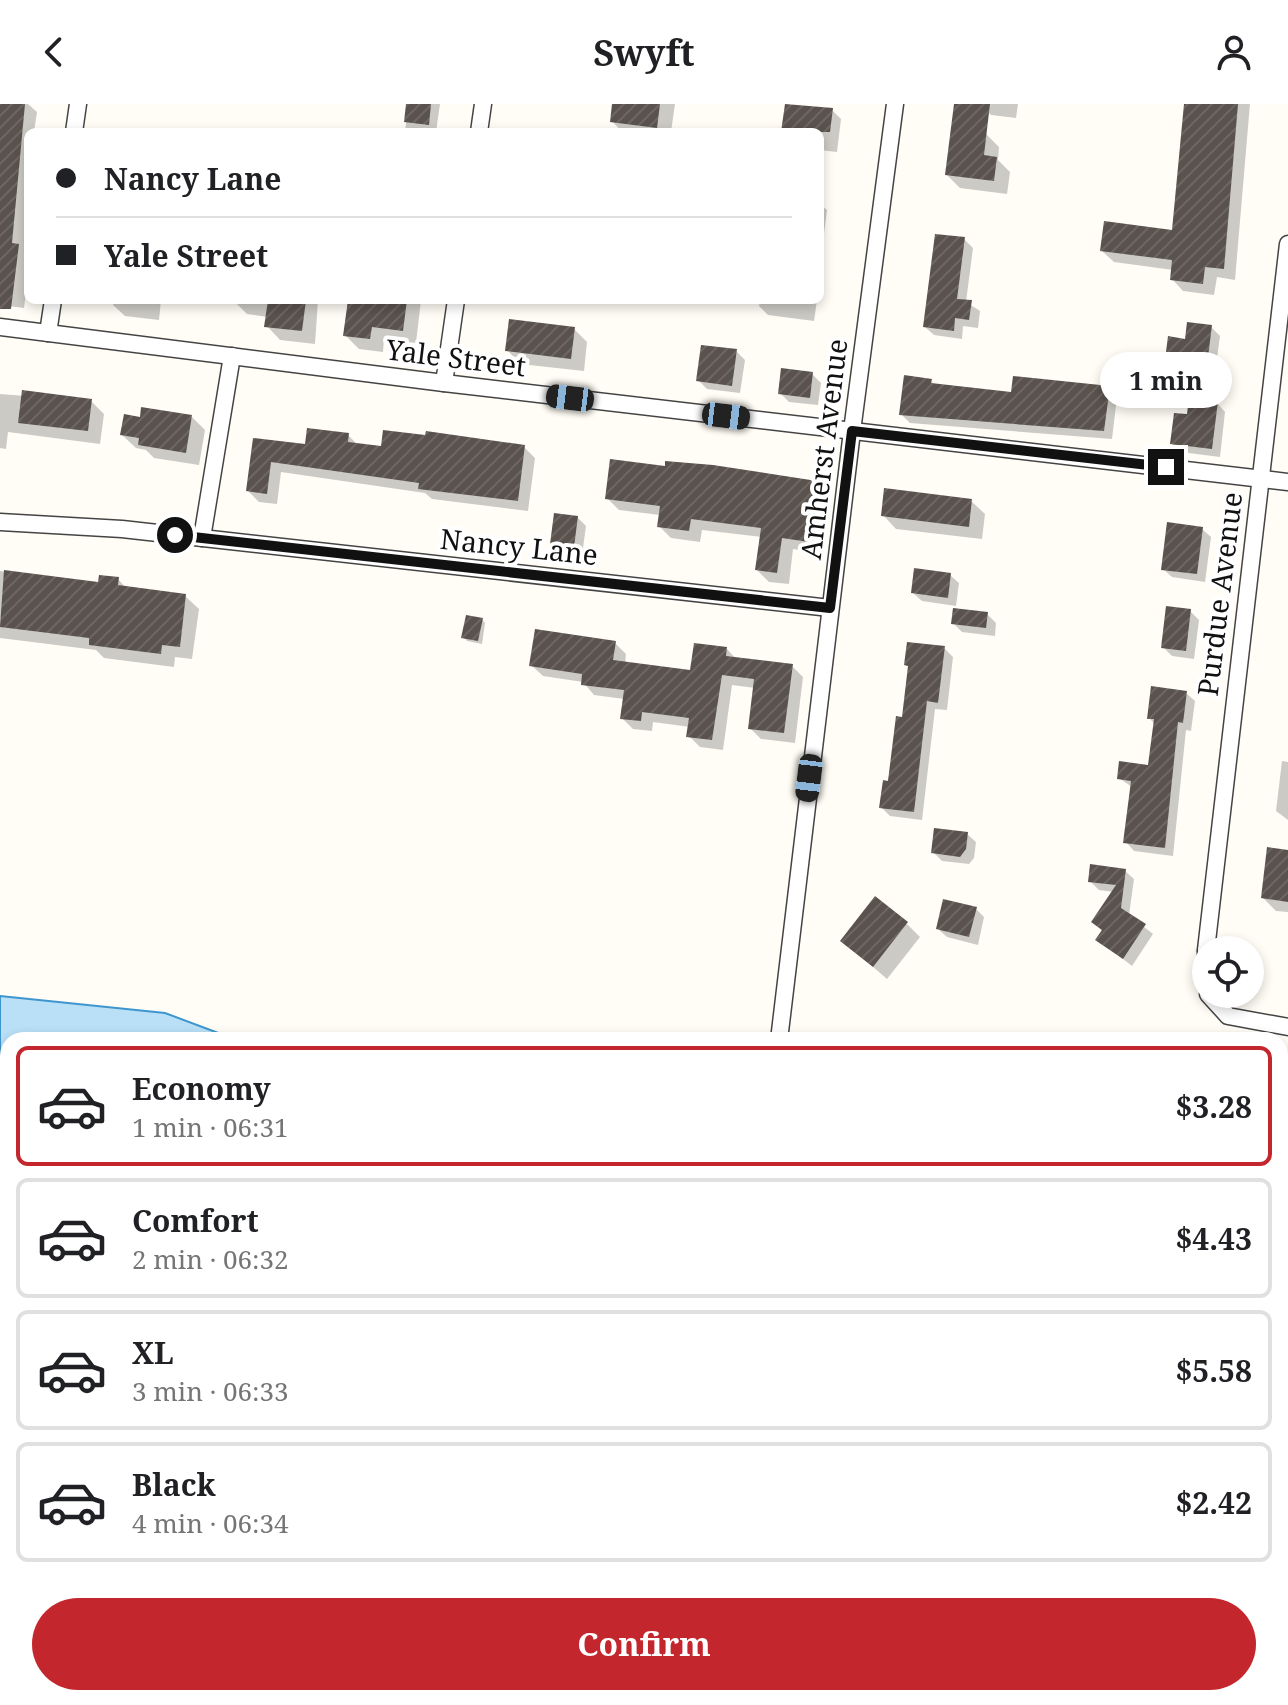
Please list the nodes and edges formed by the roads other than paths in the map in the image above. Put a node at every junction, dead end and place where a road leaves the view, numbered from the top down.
1 (78, 104) edge
2 (483, 104) edge
3 (895, 104) edge
4 (75, 128) edge
5 (480, 128) edge
6 (1288, 244) edge
7 (52, 304) edge
8 (455, 304) edge
9 (0, 327) edge
10 (48, 333) junction
11 (232, 356) junction
12 (444, 383) junction
13 (852, 431) junction
14 (1260, 478) junction
15 (1288, 482) edge
16 (0, 522) edge
17 (202, 538) junction
18 (830, 608) junction
19 (1208, 936) edge
20 (1220, 1008) edge
21 (1288, 1027) edge
22 (780, 1032) edge

1 - 4 street
2 - 5 street
3 - 13 street, Amherst Avenue
6 - 14 street, Purdue Avenue
7 - 10 street
8 - 12 street
9 - 10 street, Yale Street
10 - 11 street, Yale Street
11 - 12 street, Yale Street
11 - 17 street
12 - 13 street, Yale Street
13 - 14 street, Yale Street
13 - 18 street, Amherst Avenue
14 - 15 street, Yale Street
14 - 19 street, Purdue Avenue
16 - 17 street, Nancy Lane
17 - 18 street, Nancy Lane
18 - 22 street, Amherst Avenue
20 - 21 street

